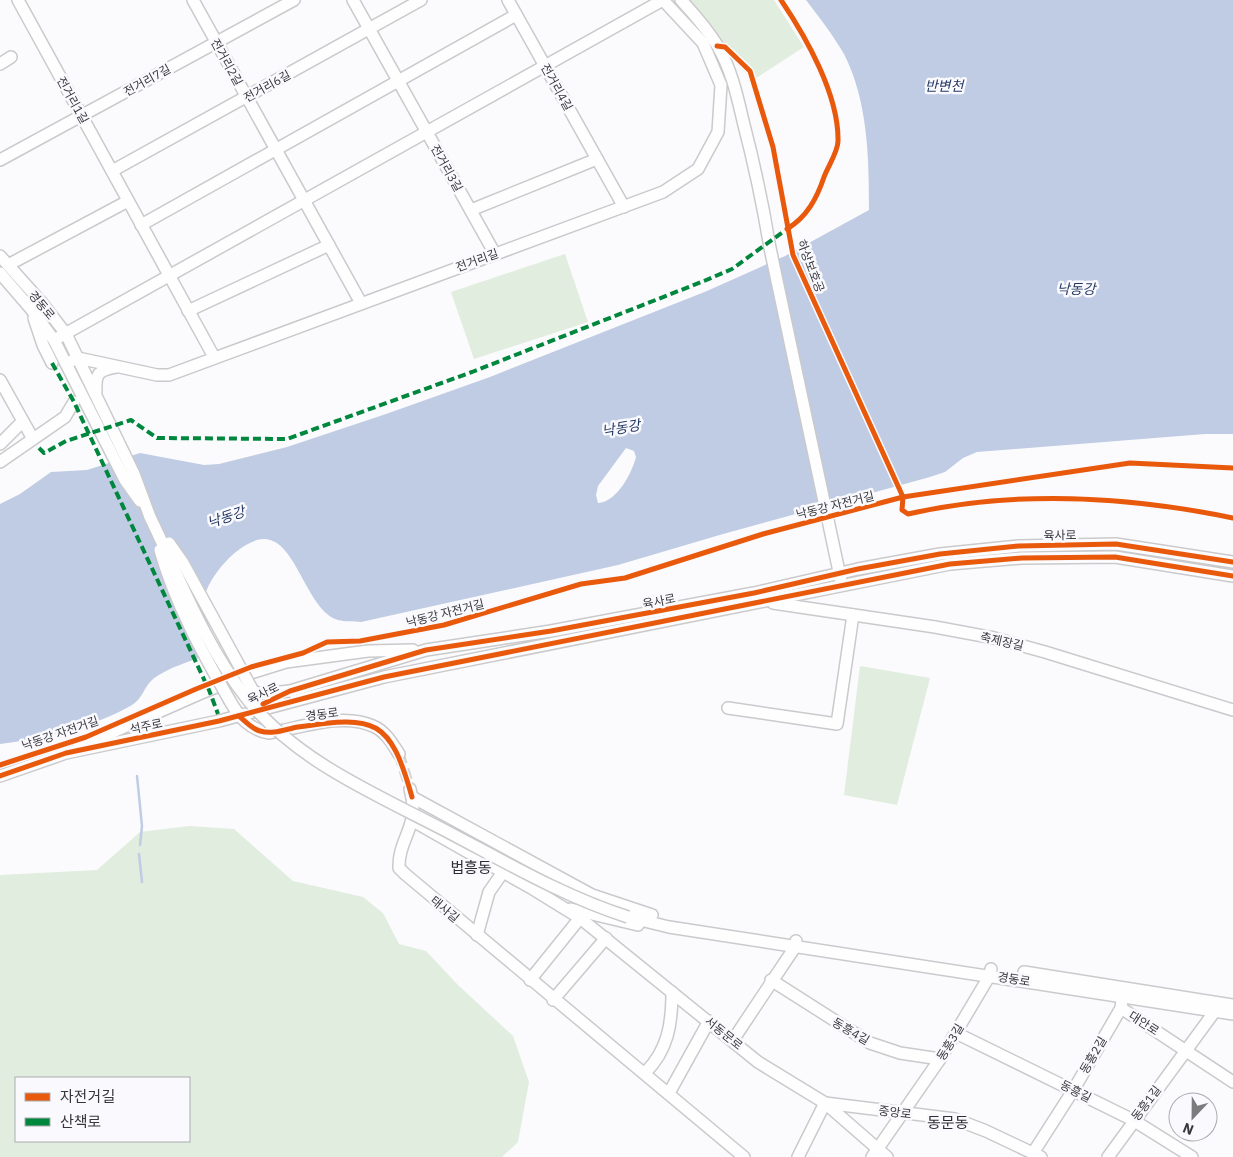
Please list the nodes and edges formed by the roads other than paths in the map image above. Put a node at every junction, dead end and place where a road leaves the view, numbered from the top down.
1 (18, 0) edge
2 (193, 0) edge
3 (294, 0) edge
4 (354, 0) edge
5 (421, 0) edge
6 (508, 0) edge
7 (663, 0) edge
8 (681, 0) edge
9 (516, 15) junction
10 (370, 29) junction
11 (216, 42) junction
12 (12, 58) dead end
13 (0, 64) edge
14 (545, 66) junction
15 (399, 81) junction
16 (246, 97) junction
17 (81, 116) junction
18 (427, 132) junction
19 (276, 150) junction
20 (597, 159) junction
21 (0, 160) edge
22 (112, 171) junction
23 (128, 201) junction
24 (304, 201) junction
25 (624, 207) junction
26 (471, 210) junction
27 (141, 225) junction
28 (329, 245) junction
29 (495, 254) junction
30 (0, 256) edge
31 (4, 269) edge
32 (169, 276) junction
33 (361, 303) junction
34 (31, 309) junction
35 (188, 311) junction
36 (66, 334) junction
37 (54, 340) junction
38 (214, 357) junction
39 (78, 358) junction
40 (52, 363) dead end
41 (67, 363) junction
42 (121, 366) junction
43 (0, 380) edge
44 (96, 394) junction
45 (74, 402) dead end
46 (22, 422) junction
47 (33, 439) junction
48 (0, 444) edge
49 (0, 462) edge
50 (150, 517) junction
51 (1233, 562) edge
52 (839, 573) junction
53 (1233, 576) edge
54 (842, 586) junction
55 (764, 602) junction
56 (853, 615) junction
57 (426, 650) junction
58 (290, 691) junction
59 (728, 708) dead end
60 (1233, 710) edge
61 (239, 716) junction
62 (66, 753) junction
63 (399, 754) tunnel mouth
64 (0, 776) edge
65 (413, 821) junction
66 (503, 872) junction
67 (562, 906) junction
68 (580, 918) junction
69 (670, 923) junction
70 (477, 935) junction
71 (606, 938) junction
72 (796, 943) junction
73 (991, 972) junction
74 (530, 980) junction
75 (771, 980) junction
76 (1122, 991) junction
77 (672, 992) junction
78 (553, 1000) junction
79 (1233, 1005) edge
80 (1121, 1008) junction
81 (1215, 1010) junction
82 (1233, 1014) edge
83 (709, 1020) junction
84 (956, 1033) junction
85 (733, 1040) junction
86 (1185, 1050) junction
87 (940, 1059) junction
88 (645, 1073) junction
89 (1233, 1082) edge
90 (1074, 1089) junction
91 (669, 1093) junction
92 (825, 1103) junction
93 (903, 1114) junction
94 (1133, 1120) junction
95 (874, 1152) edge
96 (1017, 1152) edge
97 (1037, 1155) edge
98 (744, 1157) edge
99 (798, 1157) edge
100 (887, 1157) edge
101 (1108, 1157) edge
102 (1192, 1157) edge

1 - 17 street, 전거리1길
2 - 11 street, 전거리2길
3 - 11 street, 전거리7길
4 - 10 street, 전거리3길
5 - 10 street, 전거리6길
6 - 9 street, 전거리4길
7 - 14 street
7 - 25 street, 전거리길
8 - 52 street
9 - 14 street, 전거리4길
9 - 15 street
10 - 15 street, 전거리3길
10 - 16 street, 전거리6길
11 - 16 street, 전거리2길
11 - 17 street, 전거리7길
12 - 13 street
14 - 18 street
14 - 20 street, 전거리4길
15 - 18 street, 전거리3길
15 - 19 street
16 - 19 street, 전거리2길
16 - 22 street, 전거리6길
17 - 21 street, 전거리7길
17 - 22 street, 전거리1길
18 - 24 street
18 - 26 street, 전거리3길
19 - 24 street, 전거리2길
19 - 27 street
20 - 25 street, 전거리4길
20 - 26 street
22 - 23 street, 전거리1길
23 - 27 street, 전거리1길
23 - 31 street
24 - 28 street, 전거리2길
24 - 32 street
25 - 29 street, 전거리길
26 - 29 street, 전거리3길
27 - 32 street, 전거리1길
28 - 33 street, 전거리2길
28 - 35 street
29 - 33 street, 전거리길
30 - 31 street, 경동로
31 - 34 street, 경동로
31 - 36 street, 경동로
32 - 35 street, 전거리1길
32 - 36 street
33 - 38 street, 전거리길
34 - 37 street, 경동로
34 - 40 street
35 - 38 street, 전거리1길
36 - 37 street
36 - 39 street, 경동로
37 - 41 street, 경동로
38 - 42 street, 전거리길
39 - 41 street
39 - 42 street, 전거리길
39 - 44 street, 경동로
41 - 50 street, 경동로
42 - 44 street
43 - 46 street
44 - 50 street, 경동로
45 - 47 street
46 - 47 street
46 - 48 street
47 - 49 street
50 - 58 street, bridge
50 - 61 street, bridge
50 - 69 street, 경동로, bridge
51 - 52 street, 육사로
52 - 54 street
52 - 57 street, 육사로
53 - 54 street, 육사로
54 - 55 street, 육사로
55 - 56 street, 축제장길
55 - 61 street, 육사로
56 - 59 street
56 - 60 street, 축제장길
57 - 58 street, 육사로
57 - 62 street
58 - 61 street, 육사로
61 - 62 street, 석주로
61 - 63 street, 경동로
62 - 64 street, 석주로
65 - 66 street
65 - 69 street
65 - 70 street, 태사길
66 - 67 street
66 - 70 street
67 - 68 street, 서동문로
67 - 69 street
68 - 71 street, 서동문로
68 - 74 street
69 - 72 street, 경동로
70 - 74 street, 태사길
71 - 77 street, 서동문로
71 - 78 street
72 - 73 street, 경동로
72 - 75 street
73 - 76 street, 경동로
73 - 84 street, 동흥3길
74 - 78 street, 태사길
75 - 85 street
75 - 87 street, 동흥4길
76 - 79 street, 경동로
76 - 80 street, 대안로
76 - 81 street, 경동로
77 - 83 street, 서동문로
77 - 88 street
78 - 88 street, 태사길
80 - 86 street, 대안로
80 - 90 street, 동흥2길
81 - 82 street, 경동로
81 - 86 street
83 - 85 street, 서동문로
83 - 91 street
84 - 87 street, 동흥3길
84 - 90 street, 동흥길
85 - 92 street, 서동문로
86 - 89 street, 대안로
86 - 94 street, 동흥1길
87 - 93 street, 동흥3길
88 - 91 street, 태사길
90 - 94 street, 동흥길
90 - 97 street, 동흥2길
91 - 98 street, 태사길
92 - 93 street, 중앙로
92 - 95 street, 서동문로
92 - 99 street
93 - 95 street, 동흥3길
93 - 96 street, 중앙로
94 - 101 street, 동흥1길
94 - 102 street, 동흥길
95 - 100 street, 서동문로
96 - 97 street, 중앙로

